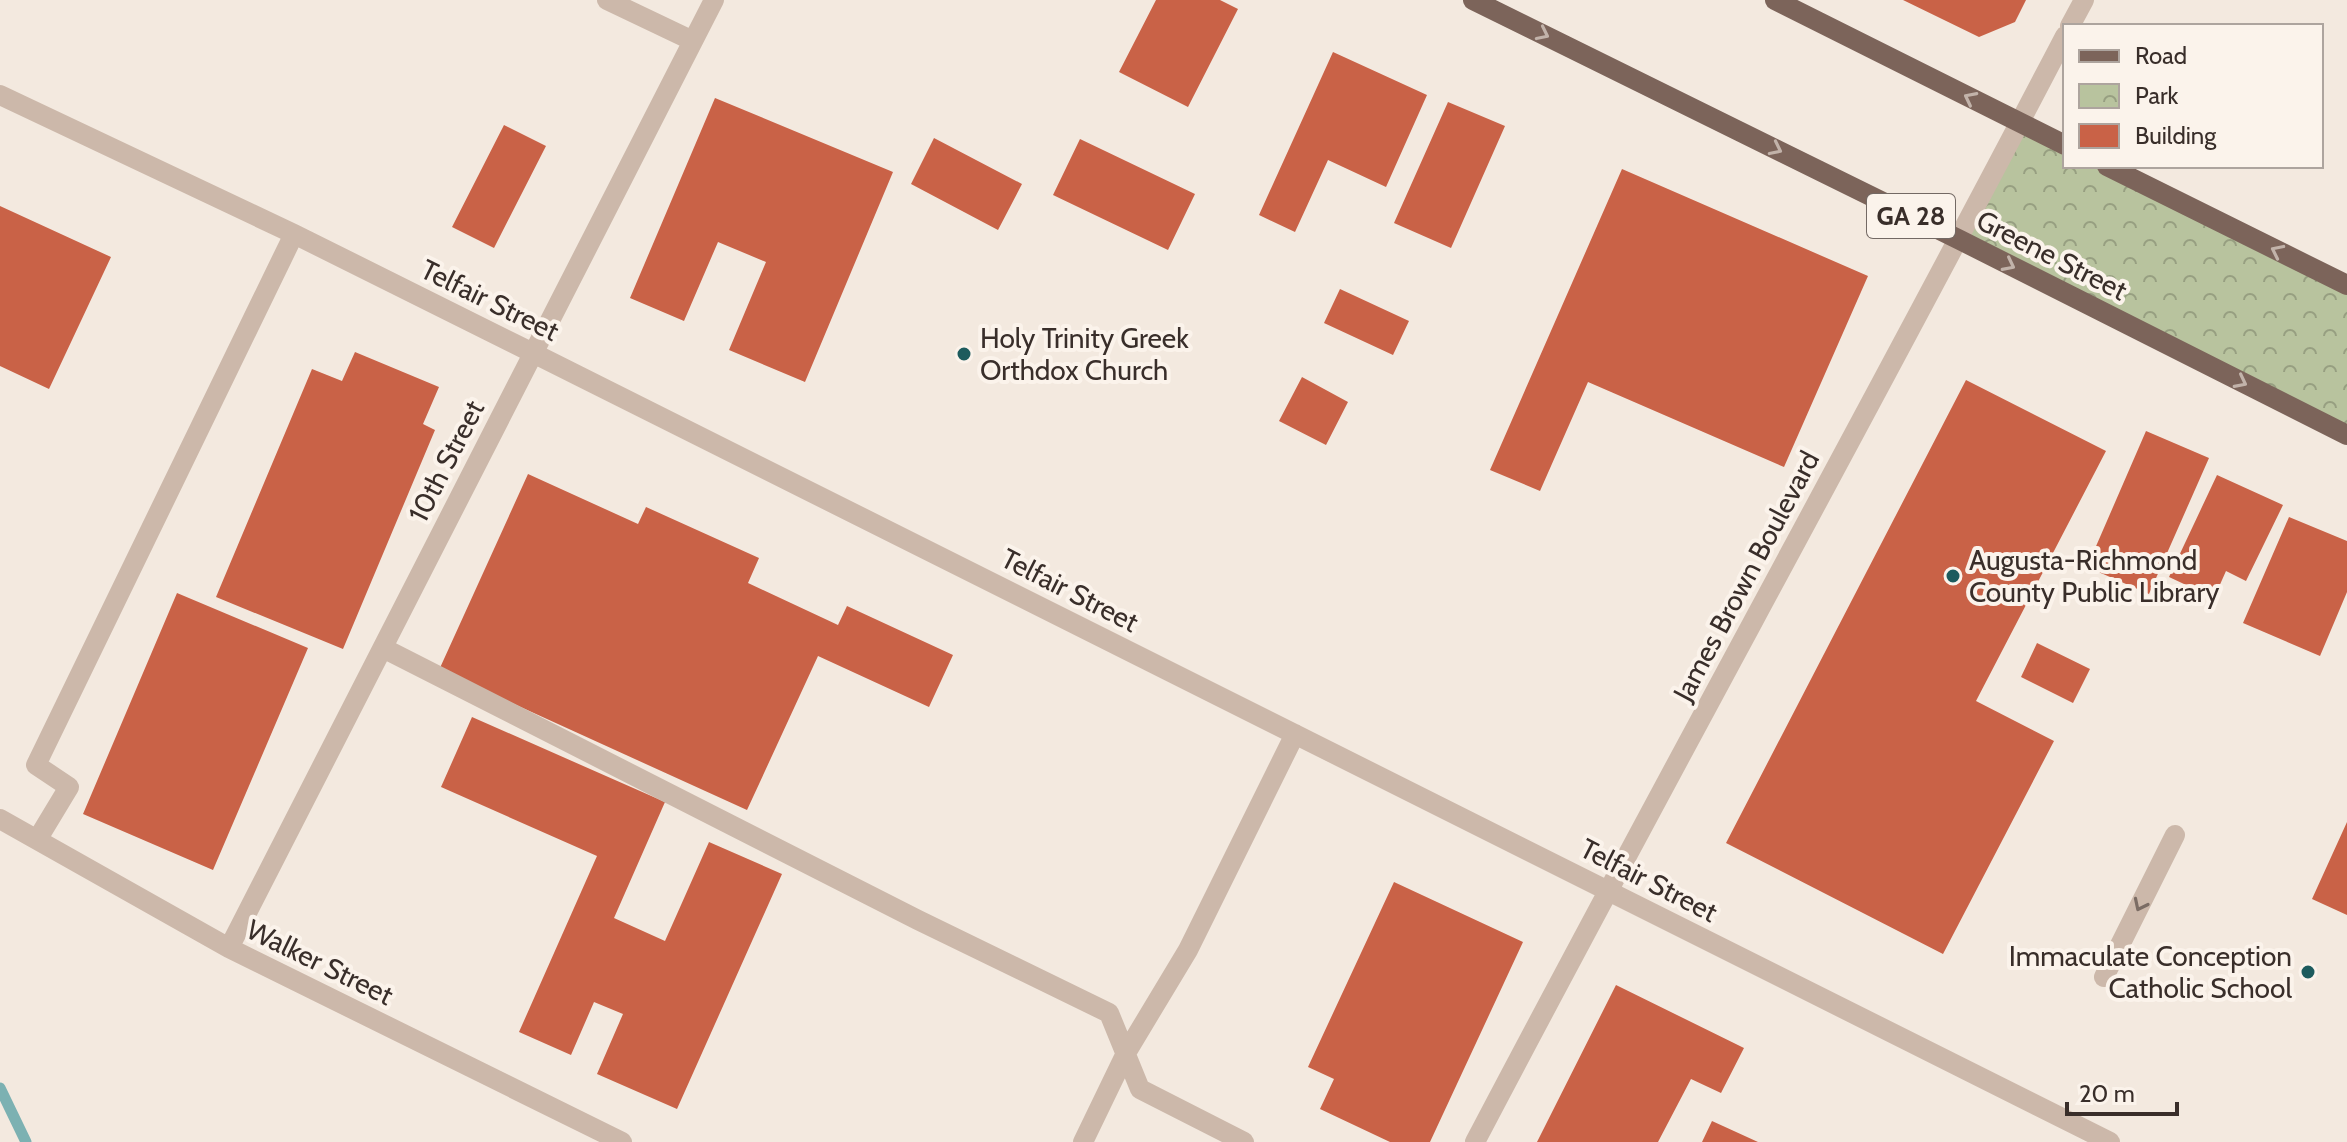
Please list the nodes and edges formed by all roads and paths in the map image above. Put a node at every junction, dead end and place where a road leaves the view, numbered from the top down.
1 (607, 0) edge
2 (714, 0) edge
3 (1473, 0) edge
4 (1775, 0) edge
5 (2084, 0) edge
6 (2071, 24) edge
7 (2063, 40) edge
8 (693, 41) junction
9 (0, 95) edge
10 (2020, 123) junction
11 (2063, 144) edge
12 (2111, 168) edge
13 (294, 234) junction
14 (1960, 240) junction
15 (2347, 285) edge
16 (533, 353) junction
17 (2347, 435) edge
18 (383, 648) junction
19 (1295, 734) junction
20 (0, 819) edge
21 (2175, 835) dead end
22 (37, 840) junction
23 (1607, 890) junction
24 (229, 948) junction
25 (2104, 977) dead end
26 (1126, 1053) junction
27 (622, 1142) edge
28 (1083, 1142) edge
29 (1244, 1142) edge
30 (1475, 1142) edge
31 (2110, 1142) edge

1 - 8 street
2 - 8 street, 10th Street
3 -> 14 main road, Greene Street / GA 28
10 -> 4 main road
5 - 6 street
7 - 10 street, James Brown Boulevard
8 - 16 street, 10th Street
9 - 13 street, Telfair Street
10 - 11 main road
10 - 14 street, James Brown Boulevard
15 -> 12 main road
13 - 16 street, Telfair Street
13 - 22 street
14 -> 17 main road, Greene Street / GA 28
14 - 23 street, James Brown Boulevard
16 - 18 street, 10th Street
16 - 19 street, Telfair Street
18 - 24 street, 10th Street
18 - 26 street
19 - 23 street, Telfair Street
19 - 26 street
20 - 22 street, Walker Street
21 -> 25 street
22 - 24 street, Walker Street
23 - 30 street, James Brown Boulevard
23 - 31 street, Telfair Street
24 - 27 street, Walker Street
26 - 28 street
26 - 29 street

